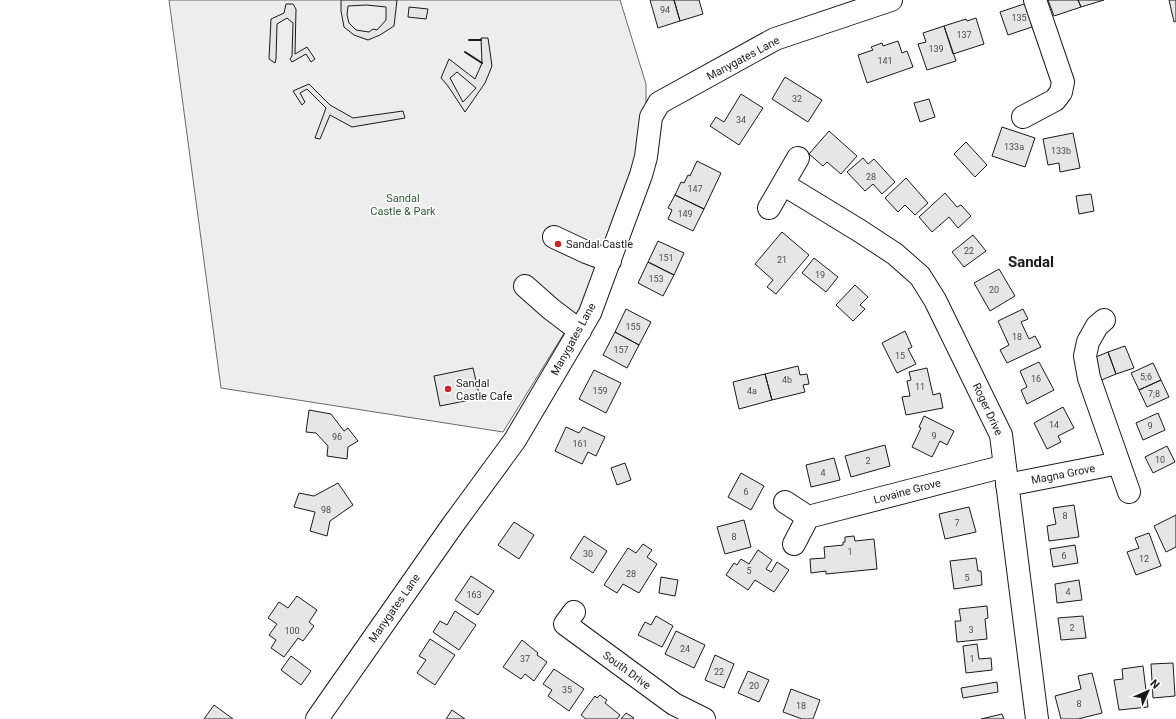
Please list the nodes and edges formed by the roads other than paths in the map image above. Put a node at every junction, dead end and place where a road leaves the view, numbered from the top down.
1 (891, 0) edge
2 (1035, 0) edge
3 (1023, 116) dead end
4 (798, 158) dead end
5 (783, 184) junction
6 (769, 208) dead end
7 (554, 237) dead end
8 (610, 261) junction
9 (525, 286) dead end
10 (1104, 320) dead end
11 (580, 331) junction
12 (1119, 463) junction
13 (1006, 475) junction
14 (1128, 492) dead end
15 (785, 502) dead end
16 (808, 517) junction
17 (794, 544) dead end
18 (574, 612) dead end
19 (316, 719) edge
20 (704, 719) edge
21 (1037, 719) edge

1 - 8 street, Manygates Lane
2 - 3 street
4 - 5 street
5 - 6 street
5 - 13 street, Roger Drive
7 - 8 street
8 - 11 street, Manygates Lane
9 - 11 street
10 - 12 street
11 - 19 street, Manygates Lane
12 - 13 street, Magna Grove
12 - 14 street
13 - 16 street, Lovaine Grove
13 - 21 street, Roger Drive
15 - 16 street
16 - 17 street
18 - 20 street, South Drive

